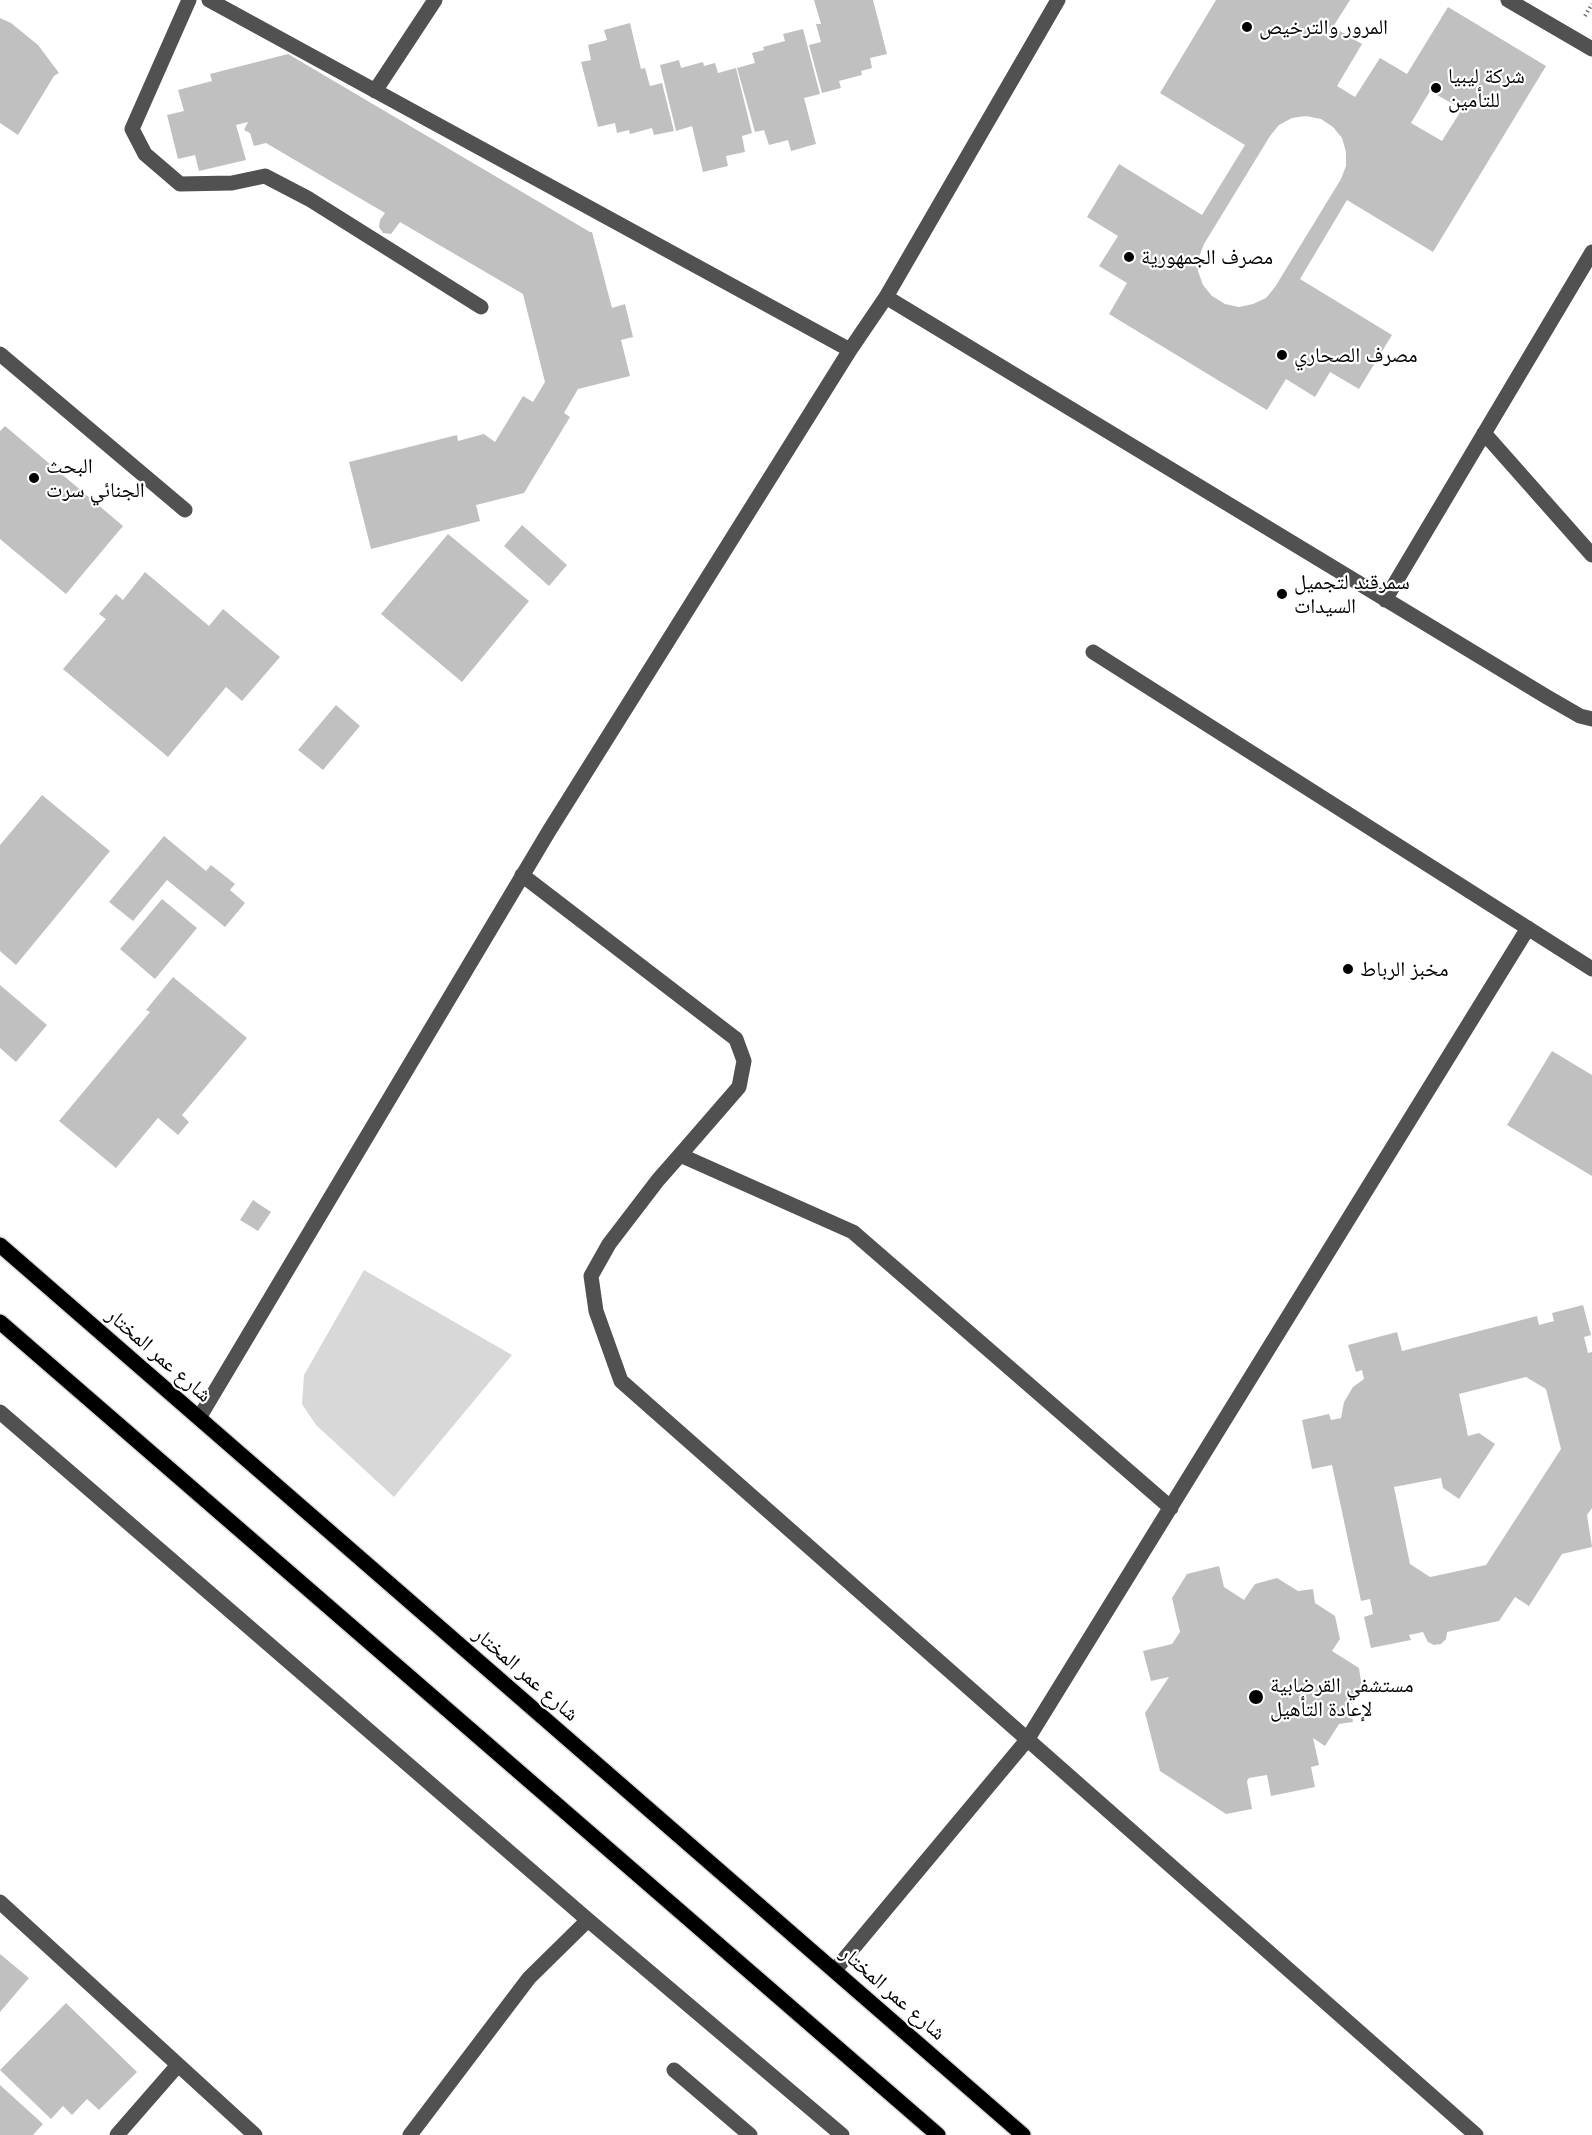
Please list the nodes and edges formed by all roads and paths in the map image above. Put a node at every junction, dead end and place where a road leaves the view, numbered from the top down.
1 (189, 0) edge
2 (209, 0) edge
3 (435, 0) edge
4 (1058, 0) edge
5 (1508, 0) edge
6 (1592, 49) edge
7 (375, 91) junction
8 (1592, 252) edge
9 (886, 297) junction
10 (481, 307) dead end
11 (850, 350) junction
12 (0, 354) edge
13 (1484, 434) junction
14 (185, 510) dead end
15 (1592, 555) edge
16 (1385, 600) junction
17 (1093, 652) dead end
18 (1592, 720) edge
19 (522, 875) junction
20 (1528, 928) junction
21 (1592, 969) edge
22 (680, 1155) junction
23 (0, 1245) edge
24 (0, 1322) edge
25 (0, 1412) edge
26 (199, 1418) junction
27 (1170, 1508) junction
28 (1027, 1740) junction
29 (0, 1902) edge
30 (588, 1920) junction
31 (834, 1970) junction
32 (178, 2065) junction
33 (674, 2070) dead end
34 (117, 2135) edge
35 (255, 2135) edge
36 (410, 2135) edge
37 (750, 2135) edge
38 (842, 2135) edge
39 (939, 2135) edge
40 (1023, 2135) edge
41 (1476, 2135) edge

1 - 10 street
2 - 7 street
3 - 7 street
4 - 9 street
5 - 6 street
7 - 11 street
8 - 13 street
9 - 11 street
9 - 16 street
11 - 19 street
12 - 14 street
13 - 15 street
13 - 16 street
16 - 18 street
17 - 20 street
19 - 22 street
19 - 26 street
20 - 21 street
20 - 27 street
22 - 27 street
22 - 28 street
23 - 26 main road, شارع عمر المختار
24 - 39 main road
25 - 30 street
26 - 31 main road, شارع عمر المختار
27 - 28 street
28 - 31 street
28 - 41 street
29 - 32 street
30 - 36 street
30 - 38 street
31 - 40 main road, شارع عمر المختار
32 - 34 street
32 - 35 street
33 - 37 street

